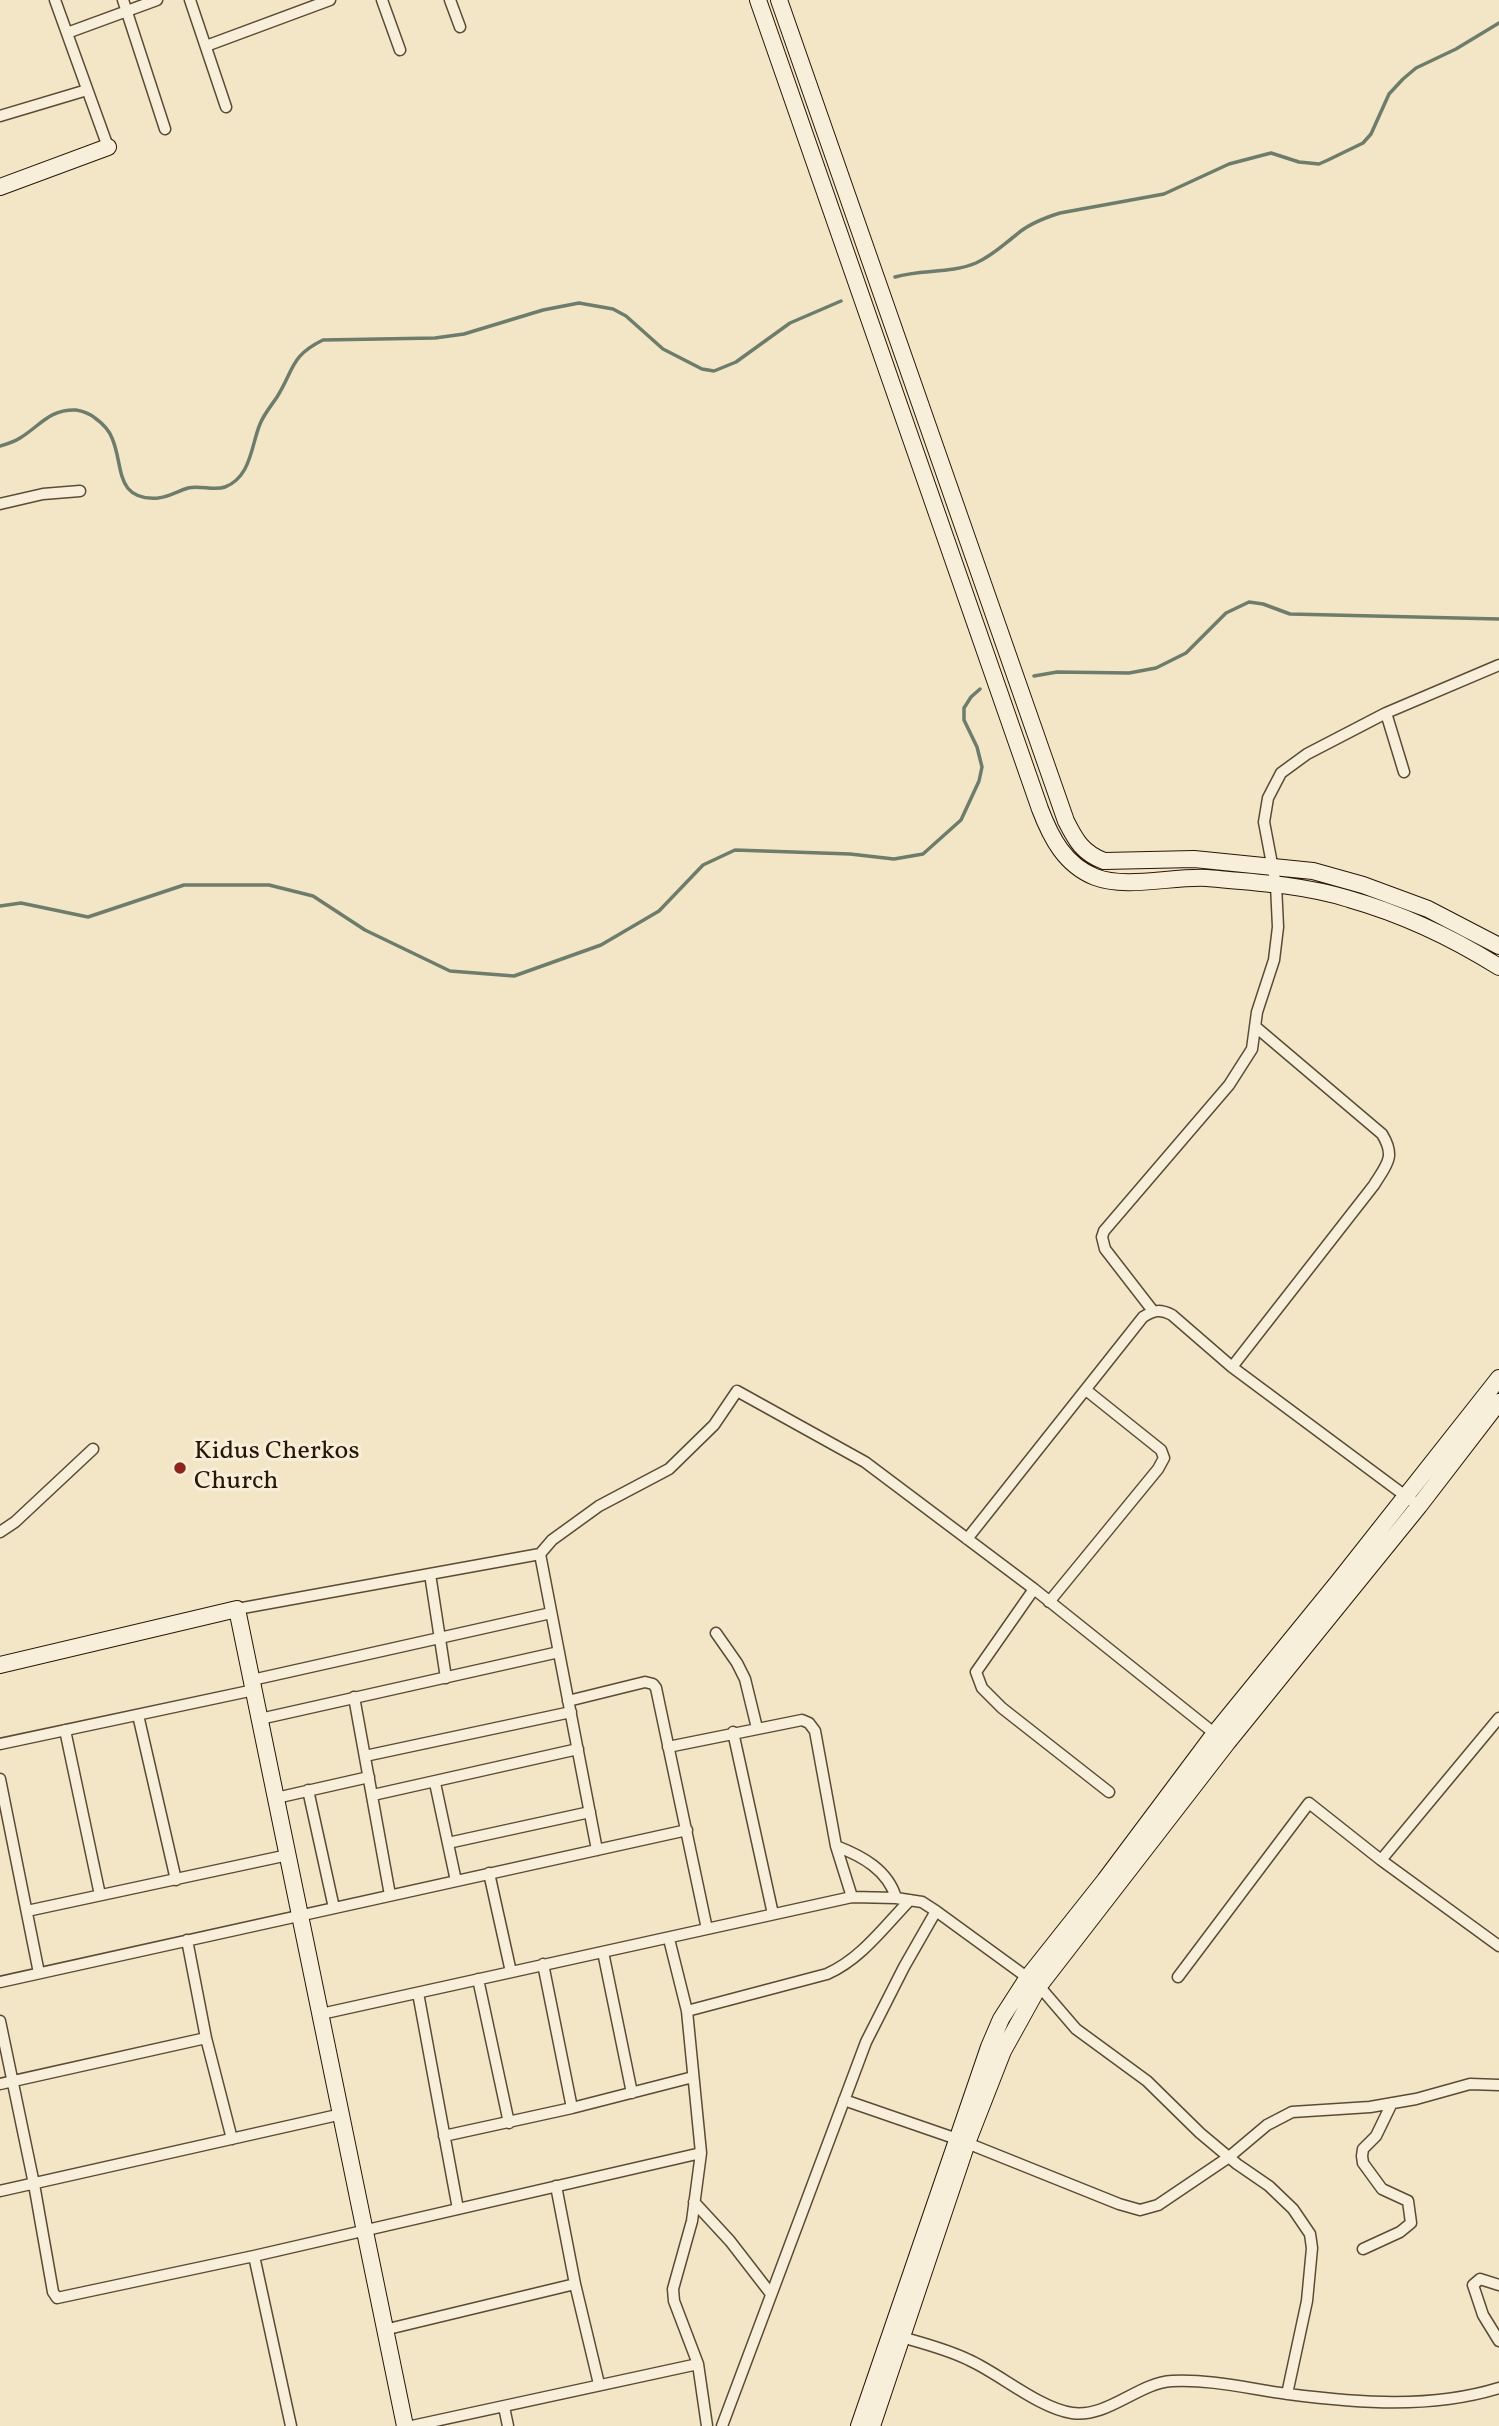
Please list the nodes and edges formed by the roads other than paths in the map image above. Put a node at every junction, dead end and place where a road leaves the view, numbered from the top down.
1 (55, 0) edge
2 (157, 0) edge
3 (190, 0) edge
4 (330, 0) edge
5 (382, 0) edge
6 (450, 0) edge
7 (758, 0) edge
8 (779, 0) edge
9 (317, 2) edge
10 (125, 5) edge
11 (460, 27) dead end
12 (67, 33) junction
13 (206, 46) junction
14 (400, 50) dead end
15 (87, 90) junction
16 (226, 107) dead end
17 (0, 116) edge
18 (165, 129) dead end
19 (108, 147) joint
20 (831, 152) junction
21 (813, 159) junction
22 (0, 187) edge
23 (917, 398) junction
24 (901, 405) junction
25 (80, 491) dead end
26 (0, 504) edge
27 (1499, 665) edge
28 (1386, 713) junction
29 (1404, 772) dead end
30 (1272, 866) junction
31 (1276, 885) junction
32 (1499, 946) edge
33 (1499, 967) edge
34 (1256, 1028) junction
35 (1153, 1311) junction
36 (1232, 1367) junction
37 (1499, 1378) edge
38 (1086, 1390) junction
39 (1499, 1402) edge
40 (93, 1449) dead end
41 (1405, 1496) junction
42 (1419, 1506) junction
43 (0, 1532) edge
44 (967, 1539) junction
45 (540, 1554) junction
46 (430, 1574) junction
47 (1344, 1587) junction
48 (1034, 1589) junction
49 (1049, 1602) junction
50 (237, 1609) junction
51 (551, 1613) junction
52 (716, 1633) dead end
53 (440, 1637) junction
54 (559, 1652) junction
55 (0, 1665) edge
56 (446, 1678) junction
57 (253, 1685) junction
58 (354, 1697) junction
59 (569, 1706) junction
60 (138, 1715) junction
61 (1499, 1718) edge
62 (260, 1719) junction
63 (757, 1728) junction
64 (65, 1730) junction
65 (733, 1732) junction
66 (1221, 1738) junction
67 (0, 1744) edge
68 (668, 1747) junction
69 (578, 1749) junction
70 (365, 1756) junction
71 (369, 1777) junction
72 (0, 1779) edge
73 (435, 1783) junction
74 (308, 1790) junction
75 (1109, 1792) dead end
76 (373, 1795) junction
77 (276, 1798) junction
78 (3, 1809) edge
79 (590, 1812) junction
80 (687, 1830) junction
81 (448, 1843) junction
82 (836, 1846) junction
83 (597, 1850) junction
84 (288, 1855) junction
85 (1381, 1860) junction
86 (489, 1873) junction
87 (176, 1880) junction
88 (456, 1881) junction
89 (100, 1895) junction
90 (390, 1895) junction
91 (852, 1897) junction
92 (896, 1898) junction
93 (910, 1900) junction
94 (334, 1908) junction
95 (27, 1911) junction
96 (936, 1911) junction
97 (773, 1914) junction
98 (300, 1915) junction
99 (707, 1929) junction
100 (669, 1939) junction
101 (187, 1940) junction
102 (1499, 1946) edge
103 (603, 1952) junction
104 (543, 1964) junction
105 (511, 1972) junction
106 (39, 1973) junction
107 (1178, 1977) dead end
108 (478, 1979) junction
109 (0, 1982) edge
110 (1033, 1982) junction
111 (418, 1993) junction
112 (687, 2011) junction
113 (321, 2014) junction
114 (0, 2021) edge
115 (206, 2038) junction
116 (693, 2077) junction
117 (6, 2083) edge
118 (1499, 2085) edge
119 (632, 2093) junction
120 (845, 2100) junction
121 (1392, 2103) junction
122 (572, 2109) junction
123 (342, 2114) junction
124 (509, 2123) junction
125 (444, 2136) junction
126 (232, 2139) junction
127 (962, 2141) junction
128 (701, 2153) junction
129 (1229, 2157) junction
130 (34, 2184) junction
131 (556, 2186) junction
132 (0, 2191) edge
133 (694, 2202) junction
134 (458, 2209) junction
135 (366, 2230) junction
136 (1363, 2249) dead end
137 (254, 2256) junction
138 (575, 2284) junction
139 (1499, 2285) edge
140 (772, 2294) junction
141 (384, 2330) junction
142 (897, 2336) junction
143 (1499, 2340) edge
144 (698, 2364) junction
145 (599, 2385) junction
146 (1499, 2388) edge
147 (877, 2393) junction
148 (1287, 2394) junction
149 (505, 2407) junction
150 (291, 2426) edge
151 (405, 2426) edge
152 (412, 2426) edge
153 (508, 2426) edge
154 (706, 2426) edge
155 (722, 2426) edge
156 (859, 2426) edge
157 (872, 2426) edge

1 - 12 street
2 - 10 street
3 - 13 street
4 - 9 street
5 - 14 street
6 - 11 street
7 - 21 street
8 - 20 street
9 - 13 street
10 - 12 street
10 - 18 street
12 - 15 street
13 - 16 street
15 - 17 street
15 - 19 street
19 - 22 street
20 - 21 street
20 - 23 street
21 - 24 street
23 - 24 street
23 - 30 street
24 - 31 street
25 - 26 street
27 - 28 street
28 - 29 street
28 - 30 street
30 - 31 street
30 - 32 street
31 - 33 street
31 - 34 street
34 - 35 street
34 - 36 street
35 - 36 street
35 - 38 street
36 - 41 street
37 - 41 street
38 - 44 street
38 - 49 street
39 - 42 street
40 - 43 street
41 - 42 street
41 - 47 street
42 - 47 street
44 - 45 street
44 - 48 street
45 - 46 street
45 - 51 street
46 - 50 street
46 - 53 street
47 - 66 street
48 - 49 street
48 - 75 street
49 - 66 street
50 - 55 street
50 - 57 street
51 - 53 street
51 - 54 street
52 - 63 street
53 - 56 street
53 - 57 street
54 - 56 street
54 - 59 street
56 - 58 street
57 - 60 street
57 - 62 street
58 - 62 street
58 - 70 street
59 - 68 street
59 - 69 street
59 - 70 street
60 - 64 street
60 - 87 street
61 - 85 street
62 - 77 street
63 - 65 street
63 - 82 street
64 - 67 street
64 - 89 street
65 - 68 street
65 - 97 street
66 - 110 street
68 - 80 street
69 - 73 street
69 - 79 street
70 - 71 street
71 - 74 street
71 - 76 street
72 - 78 street
73 - 76 street
73 - 81 street
74 - 77 street
74 - 94 street
76 - 90 street
77 - 84 street
78 - 95 street
79 - 81 street
79 - 83 street
80 - 83 street
80 - 99 street
81 - 88 street
82 - 91 street
82 - 92 street
83 - 86 street
84 - 87 street
84 - 98 street
85 - 102 street
85 - 107 street
86 - 88 street
86 - 105 street
87 - 89 street
88 - 90 street
89 - 95 street
90 - 94 street
91 - 92 street
91 - 97 street
92 - 93 street
93 - 96 street
93 - 112 street
94 - 98 street
95 - 106 street
96 - 110 street
96 - 120 street
97 - 99 street
98 - 101 street
98 - 113 street
99 - 100 street
100 - 103 street
100 - 112 street
101 - 106 street
101 - 115 street
103 - 104 street
103 - 119 street
104 - 105 street
104 - 122 street
105 - 108 street
106 - 109 street
108 - 111 street
108 - 124 street
110 - 127 street
110 - 129 street
111 - 113 street
111 - 125 street
112 - 116 street
113 - 123 street
114 - 117 street
115 - 117 street
115 - 126 street
116 - 119 street
116 - 128 street
117 - 130 street
118 - 121 street
119 - 122 street
120 - 127 street
120 - 140 street
121 - 129 street
121 - 136 street
122 - 124 street
123 - 126 street
123 - 135 street
124 - 125 street
125 - 134 street
126 - 130 street
127 - 129 street
127 - 142 street
128 - 131 street
128 - 133 street
129 - 148 street
130 - 132 street
130 - 137 street
131 - 134 street
131 - 138 street
133 - 140 street
133 - 144 street
134 - 135 street
135 - 137 street
135 - 141 street
137 - 150 street
138 - 141 street
138 - 145 street
139 - 143 street
140 - 155 street
141 - 151 street
142 - 147 street
142 - 148 street
144 - 145 street
144 - 154 street
145 - 149 street
146 - 148 street
147 - 156 street
147 - 157 street
149 - 152 street
149 - 153 street

